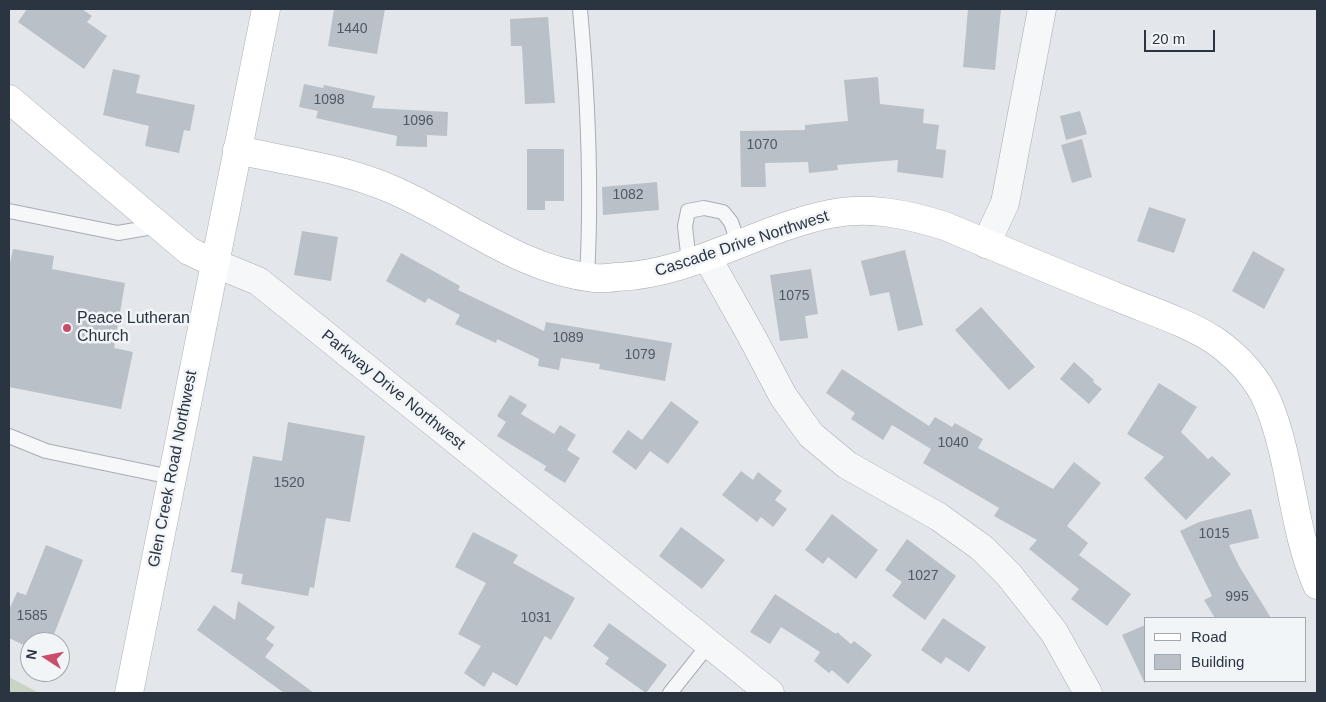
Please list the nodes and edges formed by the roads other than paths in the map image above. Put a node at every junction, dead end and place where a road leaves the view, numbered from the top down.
1 (266, 9) edge
2 (580, 9) edge
3 (1042, 9) edge
4 (9, 99) edge
5 (237, 150) junction
6 (9, 212) edge
7 (159, 226) junction
8 (739, 244) junction
9 (986, 244) junction
10 (698, 260) junction
11 (214, 263) junction
12 (587, 277) junction
13 (9, 436) edge
14 (172, 477) junction
15 (1317, 585) edge
16 (709, 644) junction
17 (129, 693) edge
18 (670, 693) edge
19 (770, 693) edge
20 (1088, 693) edge

1 - 5 street, Glen Creek Road Northwest
2 - 12 lane
3 - 9 street
4 - 7 street, Parkway Drive Northwest
5 - 11 street, Glen Creek Road Northwest
5 - 12 street, Cascade Drive Northwest
6 - 7 lane
7 - 11 street, Parkway Drive Northwest
8 - 9 street, Cascade Drive Northwest
8 - 10 street, Cascade Drive Northwest
8 - 10 lane
9 - 15 street, Cascade Drive Northwest
10 - 12 street, Cascade Drive Northwest
10 - 20 street
11 - 14 street, Glen Creek Road Northwest
11 - 16 street, Parkway Drive Northwest
13 - 14 lane
14 - 17 street, Glen Creek Road Northwest
16 - 18 lane
16 - 19 street, Parkway Drive Northwest

